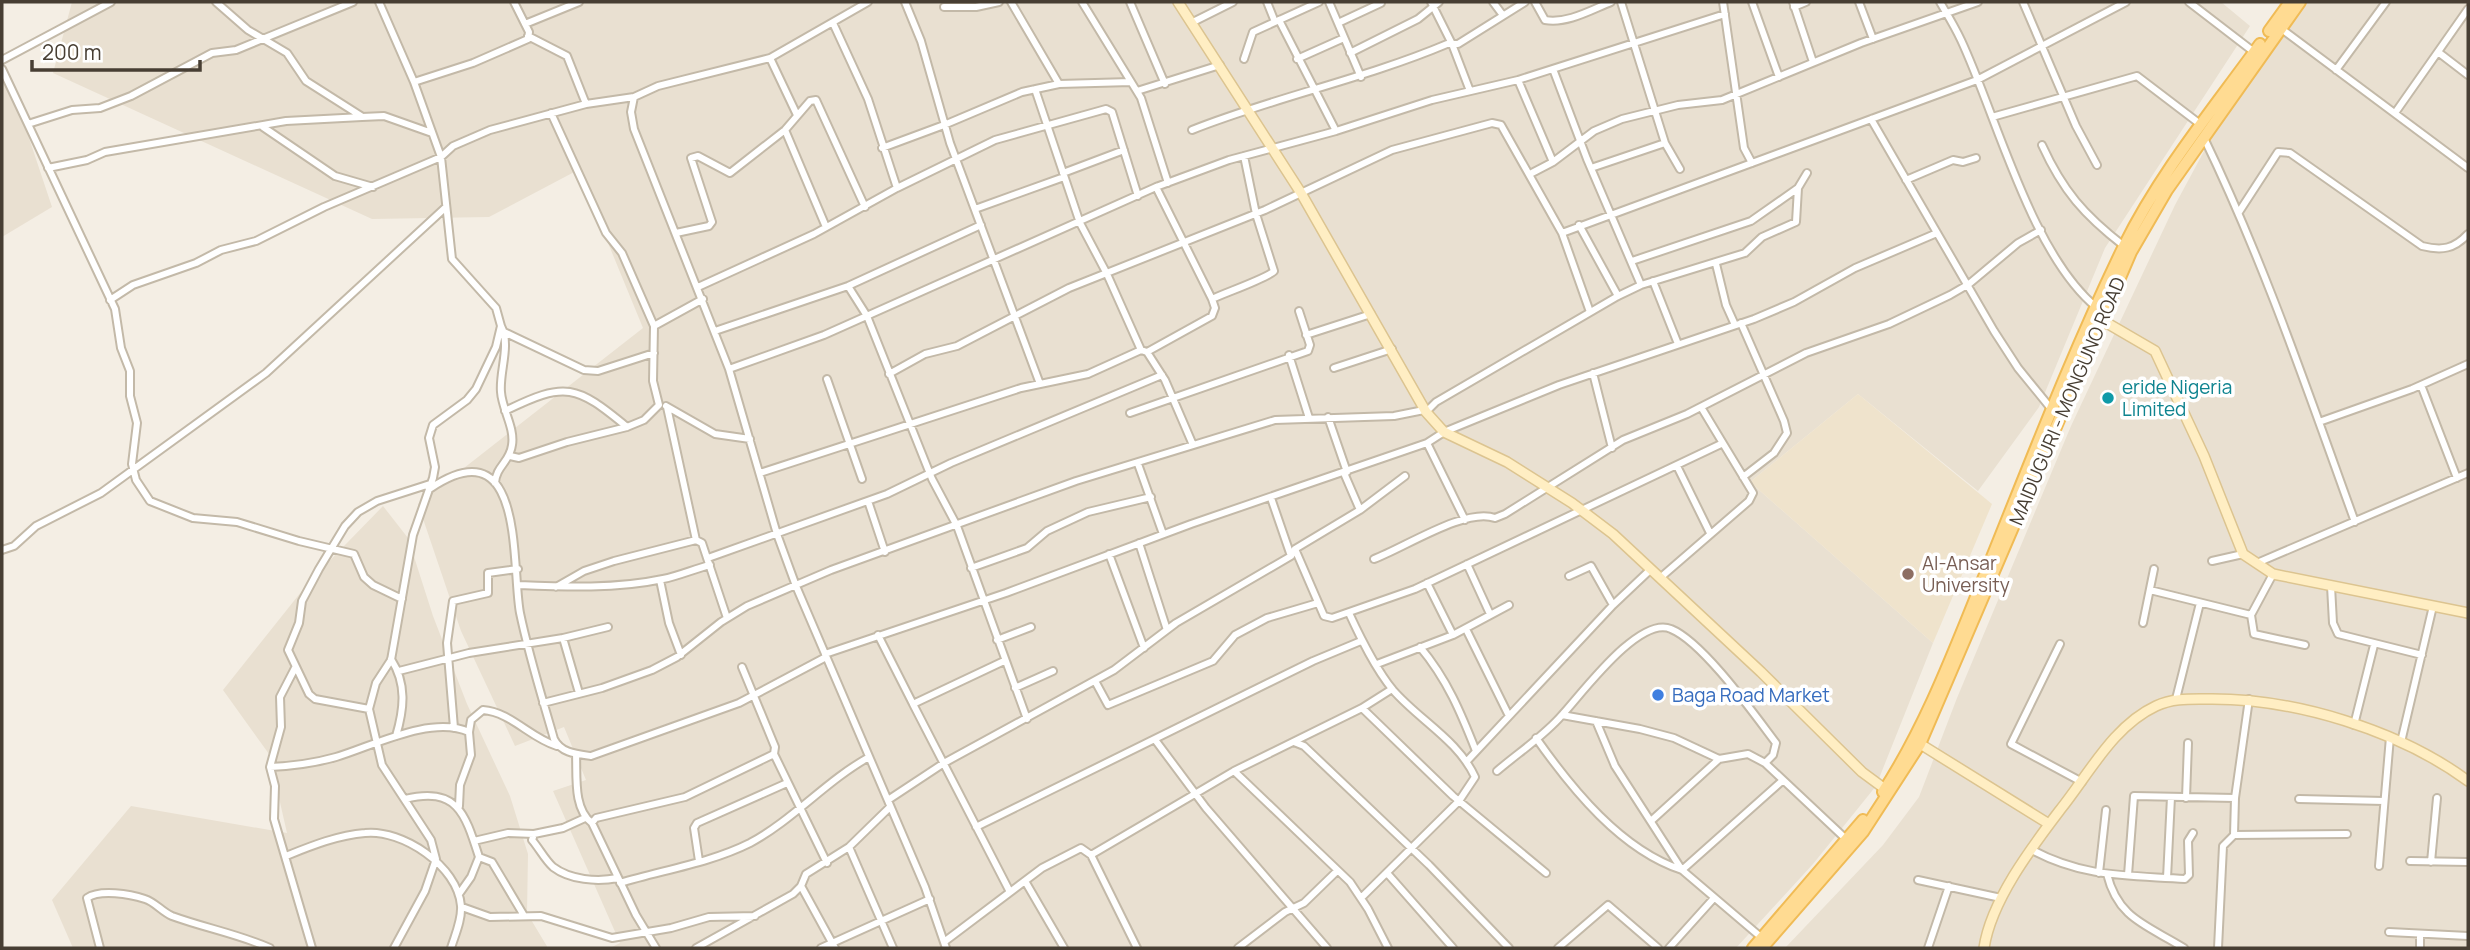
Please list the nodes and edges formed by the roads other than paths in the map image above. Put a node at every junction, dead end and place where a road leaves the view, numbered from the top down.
1 (111, 2) edge
2 (216, 2) edge
3 (353, 2) edge
4 (379, 2) edge
5 (514, 2) edge
6 (579, 2) edge
7 (868, 2) edge
8 (905, 2) edge
9 (999, 2) edge
10 (1011, 2) edge
11 (1082, 2) edge
12 (1130, 2) edge
13 (1178, 2) edge
14 (1233, 2) edge
15 (1267, 2) edge
16 (1319, 2) edge
17 (1329, 2) edge
18 (1493, 2) edge
19 (1525, 2) edge
20 (1535, 2) edge
21 (1611, 2) edge
22 (1621, 2) edge
23 (1723, 2) edge
24 (1752, 2) edge
25 (1806, 2) edge
26 (1859, 2) edge
27 (1940, 2) edge
28 (1978, 2) edge
29 (2023, 2) edge
30 (2126, 2) edge
31 (2189, 2) edge
32 (2290, 2) edge
33 (2300, 2) edge
34 (2386, 2) edge
35 (1381, 3) edge
36 (1434, 4) edge
37 (1794, 4) edge
38 (944, 7) dead end
39 (2468, 9) edge
40 (1725, 13) junction
41 (1502, 14) junction
42 (1947, 14) junction
43 (1277, 21) junction
44 (833, 23) junction
45 (1191, 23) junction
46 (1338, 23) junction
47 (525, 24) junction
48 (2277, 26) junction
49 (528, 36) junction
50 (263, 37) junction
51 (1344, 38) junction
52 (1872, 39) junction
53 (1633, 41) junction
54 (2042, 43) junction
55 (1452, 44) junction
56 (2254, 52) junction
57 (2438, 52) junction
58 (1350, 53) junction
59 (770, 58) junction
60 (1244, 59) dead end
61 (1297, 59) junction
62 (2, 60) edge
63 (1813, 62) junction
64 (1220, 65) junction
65 (2, 69) edge
66 (1553, 69) junction
67 (2336, 70) junction
68 (2468, 75) edge
69 (1360, 77) junction
70 (1779, 77) junction
71 (1518, 80) junction
72 (1977, 80) junction
73 (414, 82) junction
74 (1132, 82) junction
75 (1059, 84) junction
76 (1165, 84) junction
77 (1035, 89) junction
78 (1312, 90) junction
79 (1137, 91) junction
80 (1470, 91) junction
81 (1737, 94) junction
82 (634, 97) junction
83 (2064, 97) junction
84 (586, 104) junction
85 (1248, 110) junction
86 (1655, 110) junction
87 (551, 113) junction
88 (2395, 113) junction
89 (797, 115) junction
90 (362, 117) junction
91 (1992, 117) junction
92 (1871, 120) junction
93 (28, 124) junction
94 (2200, 124) junction
95 (944, 125) junction
96 (1047, 126) junction
97 (263, 127) junction
98 (785, 130) junction
99 (1192, 130) dead end
100 (1336, 131) junction
101 (432, 133) junction
102 (2204, 138) junction
103 (1581, 141) junction
104 (1665, 144) junction
105 (2042, 145) dead end
106 (882, 148) junction
107 (1124, 150) junction
108 (1273, 150) junction
109 (1244, 156) junction
110 (441, 157) junction
111 (1976, 158) dead end
112 (956, 160) junction
113 (1553, 162) junction
114 (1752, 163) junction
115 (2097, 165) dead end
116 (48, 168) junction
117 (1591, 168) junction
118 (2468, 168) edge
119 (1680, 169) dead end
120 (1807, 173) dead end
121 (1530, 174) junction
122 (1063, 175) junction
123 (1906, 180) junction
124 (1168, 183) junction
125 (373, 187) junction
126 (1156, 187) junction
127 (897, 188) junction
128 (1798, 188) junction
129 (1301, 193) junction
130 (1139, 196) junction
131 (446, 207) junction
132 (865, 207) junction
133 (975, 209) junction
134 (2239, 212) junction
135 (1612, 213) junction
136 (1256, 214) junction
137 (1080, 223) junction
138 (981, 225) junction
139 (1579, 225) junction
140 (826, 228) junction
141 (2041, 230) junction
142 (676, 233) junction
143 (1562, 233) junction
144 (1937, 233) junction
145 (2468, 234) edge
146 (1182, 243) junction
147 (2124, 246) junction
148 (994, 261) junction
149 (1632, 261) junction
150 (1716, 264) junction
151 (1107, 275) junction
152 (1653, 281) junction
153 (1969, 284) junction
154 (1641, 285) junction
155 (848, 286) junction
156 (698, 287) junction
157 (1618, 296) junction
158 (703, 299) junction
159 (1212, 299) junction
160 (110, 300) junction
161 (2096, 307) junction
162 (1299, 311) dead end
163 (1590, 313) junction
164 (1371, 314) junction
165 (1014, 315) junction
166 (867, 316) junction
167 (2100, 319) junction
168 (1738, 324) junction
169 (654, 326) junction
170 (503, 329) junction
171 (715, 331) junction
172 (1306, 335) junction
173 (1678, 344) junction
174 (1392, 349) junction
175 (1144, 351) junction
176 (654, 354) junction
177 (1289, 355) junction
178 (2468, 364) edge
179 (1334, 368) dead end
180 (729, 369) junction
181 (1592, 373) junction
182 (1762, 373) junction
183 (888, 374) junction
184 (1162, 375) junction
185 (827, 379) dead end
186 (1040, 384) junction
187 (2421, 385) junction
188 (1173, 398) junction
189 (659, 400) junction
190 (667, 407) junction
191 (1701, 407) junction
192 (505, 411) junction
193 (1425, 411) junction
194 (1130, 412) dead end
195 (2056, 414) junction
196 (1328, 417) junction
197 (1309, 418) junction
198 (2319, 422) junction
199 (910, 423) junction
200 (627, 427) junction
201 (1444, 432) junction
202 (750, 439) junction
203 (1427, 443) junction
204 (849, 444) junction
205 (1721, 444) junction
206 (1194, 445) junction
207 (1612, 448) junction
208 (510, 456) junction
209 (1138, 464) junction
210 (1676, 466) junction
211 (134, 471) junction
212 (1345, 472) junction
213 (760, 473) junction
214 (2468, 473) edge
215 (930, 475) junction
216 (1405, 476) dead end
217 (1743, 477) junction
218 (2457, 478) junction
219 (862, 479) dead end
220 (495, 484) junction
221 (429, 487) junction
222 (1547, 487) junction
223 (1152, 497) junction
224 (1271, 498) junction
225 (868, 501) junction
226 (1581, 509) junction
227 (1360, 510) junction
228 (1465, 520) junction
229 (2355, 522) junction
230 (957, 526) junction
231 (1710, 533) junction
232 (777, 534) junction
233 (1163, 534) junction
234 (696, 540) junction
235 (1139, 543) junction
236 (2, 550) edge
237 (332, 550) junction
238 (885, 552) junction
239 (1293, 552) junction
240 (1109, 554) junction
241 (2243, 554) junction
242 (1374, 559) dead end
243 (709, 561) junction
244 (2212, 561) dead end
245 (1467, 564) junction
246 (2255, 564) junction
247 (971, 568) junction
248 (518, 569) junction
249 (2154, 569) dead end
250 (1650, 570) junction
251 (2273, 574) junction
252 (1569, 576) dead end
253 (1660, 578) junction
254 (660, 580) junction
255 (1427, 583) junction
256 (520, 585) junction
257 (796, 586) junction
258 (2331, 586) junction
259 (556, 587) junction
260 (2150, 590) junction
261 (402, 599) junction
262 (982, 601) junction
263 (1318, 603) junction
264 (2200, 603) junction
265 (1509, 605) dead end
266 (1613, 605) junction
267 (2433, 606) junction
268 (2468, 613) edge
269 (1349, 614) junction
270 (1490, 614) junction
271 (2250, 615) junction
272 (727, 618) junction
273 (2143, 623) dead end
274 (608, 627) dead end
275 (1031, 627) dead end
276 (1465, 629) junction
277 (1167, 630) junction
278 (878, 635) junction
279 (1453, 635) junction
280 (563, 638) junction
281 (997, 640) junction
282 (1361, 640) junction
283 (527, 643) junction
284 (2060, 644) dead end
285 (2305, 645) dead end
286 (2374, 645) junction
287 (1420, 647) junction
288 (1144, 648) junction
289 (681, 655) junction
290 (826, 655) junction
291 (2423, 655) junction
292 (447, 658) junction
293 (391, 659) junction
294 (1004, 661) junction
295 (1377, 664) junction
296 (742, 667) dead end
297 (295, 668) junction
298 (399, 671) junction
299 (1053, 671) dead end
300 (1095, 681) junction
301 (1015, 688) junction
302 (1392, 689) junction
303 (579, 694) junction
304 (754, 696) junction
305 (2176, 699) junction
306 (2249, 699) junction
307 (543, 703) junction
308 (913, 704) junction
309 (1362, 708) junction
310 (369, 709) junction
311 (1562, 715) junction
312 (1509, 716) junction
313 (1027, 719) junction
314 (1596, 721) junction
315 (2354, 724) junction
316 (454, 728) junction
317 (469, 732) junction
318 (396, 736) junction
319 (2390, 737) junction
320 (1536, 738) junction
321 (1156, 741) junction
322 (1294, 742) junction
323 (1916, 742) junction
324 (2401, 742) junction
325 (375, 743) junction
326 (2188, 743) dead end
327 (557, 746) junction
328 (1476, 751) junction
329 (576, 754) junction
330 (774, 754) junction
331 (869, 757) junction
332 (1719, 759) junction
333 (1468, 760) junction
334 (944, 762) junction
335 (1765, 763) junction
336 (271, 767) junction
337 (1234, 771) junction
338 (1497, 771) dead end
339 (1782, 781) junction
340 (2468, 781) edge
341 (2082, 782) junction
342 (787, 783) junction
343 (1885, 789) junction
344 (1195, 794) junction
345 (2171, 797) junction
346 (2186, 798) junction
347 (2235, 798) junction
348 (2437, 798) dead end
349 (405, 799) junction
350 (2299, 799) dead end
351 (1459, 801) junction
352 (2384, 801) junction
353 (889, 804) junction
354 (458, 806) junction
355 (799, 809) junction
356 (2106, 810) dead end
357 (585, 817) junction
358 (1651, 821) junction
359 (592, 823) junction
360 (2049, 824) junction
361 (976, 827) junction
362 (2193, 832) dead end
363 (534, 834) junction
364 (2347, 834) dead end
365 (2234, 835) junction
366 (1847, 840) junction
367 (474, 841) junction
368 (849, 848) junction
369 (1412, 849) junction
370 (2032, 850) junction
371 (1091, 855) junction
372 (286, 856) junction
373 (478, 856) junction
374 (436, 859) junction
375 (699, 861) junction
376 (2410, 861) dead end
377 (2431, 862) junction
378 (2468, 862) edge
379 (827, 863) junction
380 (2379, 866) dead end
381 (1682, 870) junction
382 (1337, 871) junction
383 (1387, 873) junction
384 (1546, 873) dead end
385 (2103, 874) junction
386 (2128, 876) junction
387 (2167, 878) junction
388 (1918, 880) dead end
389 (619, 881) junction
390 (1025, 881) junction
391 (801, 886) junction
392 (1949, 886) junction
393 (1010, 892) junction
394 (459, 894) junction
395 (1362, 897) junction
396 (1714, 898) junction
397 (2001, 898) junction
398 (930, 899) junction
399 (462, 907) junction
400 (1294, 911) junction
401 (523, 914) junction
402 (755, 916) junction
403 (881, 922) junction
404 (648, 932) junction
405 (2389, 932) dead end
406 (2420, 934) junction
407 (2468, 936) edge
408 (1762, 943) edge
409 (833, 945) edge
410 (945, 945) edge
411 (100, 948) edge
412 (270, 948) edge
413 (312, 948) edge
414 (394, 948) edge
415 (452, 948) edge
416 (656, 948) edge
417 (695, 948) edge
418 (821, 948) edge
419 (893, 948) edge
420 (1064, 948) edge
421 (1136, 948) edge
422 (1238, 948) edge
423 (1327, 948) edge
424 (1388, 948) edge
425 (1453, 948) edge
426 (1509, 948) edge
427 (1558, 948) edge
428 (1658, 948) edge
429 (1670, 948) edge
430 (1753, 948) edge
431 (1928, 948) edge
432 (1984, 948) edge
433 (2184, 948) edge
434 (2218, 948) edge
435 (2420, 948) edge

1 - 62 street
2 - 50 street
3 - 50 street
4 - 73 street
5 - 47 street
6 - 47 street
7 - 44 street
8 - 95 street
9 - 38 street
10 - 75 street
11 - 74 street
12 - 76 street
13 - 45 street
14 - 45 street
15 - 43 street
16 - 43 street
17 - 46 street
18 - 41 street
19 - 41 street
20 - 21 street
22 - 53 street
23 - 40 street
24 - 70 street
25 - 37 street
26 - 52 street
27 - 42 street
28 - 42 street
29 - 54 street
30 - 54 street
31 - 56 street
32 - 48 main road, MAIDUGURI - MONGUNO ROAD
33 - 48 main road, MAIDUGURI - MONGUNO ROAD
34 - 67 street
35 - 46 street
36 - 55 street
36 - 58 street
37 - 63 street
39 - 57 street
40 - 53 street
40 - 81 street
41 - 55 street
42 - 52 street
42 - 72 street
43 - 60 street
43 - 61 street
44 - 59 street
44 - 106 street
45 - 64 street
46 - 51 street
47 - 49 street
48 - 56 main road, MAIDUGURI - MONGUNO ROAD
48 - 67 street
48 - 102 main road, MAIDUGURI - MONGUNO ROAD
49 - 73 street
49 - 84 street
50 - 90 street
50 - 93 street
51 - 58 street
51 - 61 street
52 - 63 street
53 - 66 street
53 - 86 street
54 - 72 street
54 - 83 street
55 - 69 street
55 - 80 street
56 - 94 main road, MAIDUGURI - MONGUNO ROAD
57 - 68 street
57 - 88 street
58 - 69 street
59 - 82 street
59 - 89 street
61 - 78 street
63 - 70 street
64 - 76 street
64 - 85 street
65 - 93 street
66 - 71 street
66 - 103 street
67 - 88 street
69 - 78 street
70 - 81 street
71 - 80 street
71 - 113 street
72 - 91 street
72 - 92 street
73 - 101 street
74 - 75 street
74 - 79 street
75 - 77 street
76 - 79 street
77 - 95 street
77 - 96 street
78 - 85 street
78 - 100 street
79 - 124 street
80 - 100 street
81 - 86 street
81 - 114 street
82 - 84 street
82 - 142 street
83 - 91 street
83 - 94 street
83 - 115 street
84 - 87 street
85 - 99 street
85 - 108 street
86 - 103 street
86 - 104 street
87 - 110 street
87 - 169 street
88 - 118 street
89 - 98 street
89 - 132 street
90 - 97 street
90 - 101 street
91 - 141 street
92 - 114 street
92 - 123 street
93 - 116 street
94 - 147 main road, MAIDUGURI - MONGUNO ROAD
95 - 106 street
95 - 112 street
96 - 107 street
96 - 112 street
96 - 122 street
97 - 116 street
97 - 125 street
98 - 140 street
98 - 142 street
100 - 108 street
101 - 110 street
102 - 134 street
102 - 167 main road, MAIDUGURI - MONGUNO ROAD
103 - 113 street
103 - 117 street
104 - 117 street
104 - 119 street
105 - 147 street
106 - 127 street
107 - 122 street
107 - 130 street
108 - 109 street
108 - 129 street
109 - 124 street
109 - 136 street
110 - 125 street
110 - 131 street
111 - 123 street
112 - 127 street
112 - 133 street
113 - 121 street
114 - 135 street
116 - 160 street
117 - 135 street
120 - 128 street
121 - 129 street
121 - 143 street
122 - 133 street
122 - 137 street
123 - 144 street
124 - 126 street
125 - 160 street
126 - 130 street
126 - 146 street
127 - 132 street
128 - 149 street
128 - 150 street
129 - 136 street
129 - 164 street
130 - 137 street
131 - 170 street
131 - 211 street
132 - 140 street
133 - 138 street
134 - 145 street
134 - 198 street
135 - 139 street
135 - 149 street
136 - 146 street
136 - 159 street
137 - 148 street
137 - 151 street
138 - 148 street
138 - 155 street
139 - 143 street
139 - 157 street
140 - 156 street
141 - 153 street
141 - 161 street
142 - 156 street
143 - 163 street
144 - 153 street
144 - 168 street
146 - 151 street
146 - 159 street
147 - 161 main road, MAIDUGURI - MONGUNO ROAD
148 - 165 street
148 - 166 street
149 - 154 street
150 - 152 street
150 - 168 street
151 - 165 street
151 - 175 street
152 - 154 street
152 - 173 street
153 - 182 street
153 - 195 street
154 - 157 street
155 - 166 street
155 - 171 street
156 - 158 street
157 - 163 street
158 - 169 street
158 - 171 street
159 - 175 street
160 - 211 street
161 - 195 main road, MAIDUGURI - MONGUNO ROAD
162 - 172 street
163 - 193 street
164 - 172 street
164 - 174 street
165 - 183 street
165 - 186 street
166 - 180 street
166 - 183 street
167 - 195 main road, MAIDUGURI - MONGUNO ROAD
167 - 241 street
168 - 173 street
168 - 182 street
169 - 176 street
170 - 176 street
170 - 192 street
170 - 221 street
171 - 180 street
172 - 177 street
173 - 181 street
174 - 179 street
174 - 193 street
175 - 184 street
175 - 186 street
176 - 189 street
177 - 188 street
177 - 197 street
178 - 187 street
180 - 202 street
181 - 201 street
181 - 207 street
182 - 191 street
182 - 217 street
183 - 199 street
184 - 188 street
184 - 215 street
185 - 204 street
186 - 199 street
187 - 198 street
187 - 218 street
188 - 194 street
188 - 206 street
189 - 190 street
189 - 200 street
190 - 202 street
190 - 234 street
191 - 205 street
191 - 207 street
192 - 200 street
192 - 208 street
193 - 196 street
193 - 201 street
195 - 323 main road, MAIDUGURI - MONGUNO ROAD
196 - 197 street
196 - 212 street
197 - 206 street
198 - 229 street
199 - 204 street
199 - 215 street
200 - 208 street
201 - 203 street
201 - 222 street
202 - 213 street
203 - 212 street
203 - 228 street
204 - 213 street
204 - 219 street
205 - 210 street
205 - 217 street
206 - 209 street
207 - 222 street
208 - 220 street
209 - 223 street
209 - 230 street
210 - 226 street
210 - 231 street
211 - 236 street
211 - 237 street
212 - 224 street
212 - 227 street
213 - 232 street
214 - 218 street
215 - 225 street
215 - 230 street
216 - 227 street
217 - 231 street
218 - 229 street
220 - 221 street
220 - 248 street
221 - 237 street
221 - 261 street
222 - 226 street
222 - 228 street
223 - 233 street
223 - 247 street
224 - 233 street
224 - 239 street
225 - 232 street
225 - 238 street
226 - 245 street
226 - 250 street
227 - 239 street
228 - 242 street
229 - 246 street
230 - 238 street
230 - 247 street
231 - 253 street
232 - 243 street
232 - 257 street
233 - 235 street
234 - 243 street
234 - 259 street
235 - 240 street
235 - 277 street
237 - 261 street
237 - 297 street
238 - 257 street
239 - 263 street
239 - 277 street
240 - 262 street
240 - 288 street
241 - 244 street
241 - 246 street
243 - 254 street
243 - 272 street
245 - 255 street
245 - 270 street
246 - 251 street
247 - 262 street
248 - 256 street
248 - 292 street
249 - 260 street
250 - 253 street
250 - 266 street
251 - 258 street
251 - 271 street
252 - 266 street
253 - 343 street
254 - 259 street
254 - 289 street
255 - 269 street
255 - 279 street
256 - 259 street
256 - 283 street
257 - 272 street
257 - 290 street
258 - 267 street
258 - 286 street
260 - 264 street
260 - 273 street
261 - 293 street
262 - 278 street
262 - 281 street
263 - 269 street
263 - 300 street
264 - 271 street
264 - 305 street
265 - 270 street
266 - 312 street
267 - 268 street
267 - 291 street
269 - 282 street
270 - 276 street
271 - 285 street
272 - 289 street
274 - 280 street
275 - 281 street
276 - 279 street
276 - 312 street
277 - 288 street
278 - 290 street
278 - 308 street
279 - 287 street
280 - 283 street
280 - 303 street
281 - 294 street
282 - 295 street
282 - 321 street
283 - 292 street
283 - 307 street
284 - 341 street
286 - 291 street
286 - 315 street
287 - 295 street
287 - 328 street
288 - 300 street
289 - 303 street
290 - 304 street
290 - 331 street
291 - 324 street
292 - 298 street
292 - 316 street
293 - 298 street
293 - 310 street
294 - 301 street
294 - 308 street
295 - 302 street
296 - 304 street
297 - 310 street
297 - 336 street
298 - 318 street
299 - 301 street
300 - 313 street
301 - 313 street
302 - 309 street
302 - 333 street
303 - 307 street
304 - 329 street
304 - 330 street
305 - 306 street
305 - 341 street
306 - 315 street
306 - 347 street
307 - 327 street
308 - 334 street
309 - 322 street
309 - 351 street
310 - 325 street
311 - 314 street
311 - 320 street
311 - 335 street
312 - 328 street
313 - 334 street
314 - 332 street
314 - 358 street
315 - 319 street
316 - 317 street
316 - 318 street
317 - 327 street
317 - 354 street
318 - 325 street
319 - 324 street
319 - 352 street
320 - 338 street
320 - 381 street
321 - 344 street
321 - 361 street
322 - 337 street
322 - 369 street
323 - 343 main road, MAIDUGURI - MONGUNO ROAD
323 - 360 street
323 - 408 main road, MAIDUGURI - MONGUNO ROAD
324 - 340 street
325 - 336 street
325 - 349 street
326 - 346 street
327 - 329 street
328 - 333 street
329 - 357 street
330 - 342 street
330 - 359 street
331 - 353 street
331 - 355 street
332 - 335 street
332 - 358 street
333 - 351 street
334 - 353 street
334 - 361 street
335 - 339 street
336 - 372 street
337 - 344 street
337 - 382 street
339 - 366 street
339 - 381 street
341 - 360 street
342 - 355 street
342 - 375 street
343 - 366 main road, MAIDUGURI - MONGUNO ROAD
344 - 371 street
344 - 400 street
345 - 346 street
345 - 386 street
345 - 387 street
346 - 347 street
347 - 365 street
348 - 377 street
349 - 354 street
349 - 374 street
350 - 352 street
351 - 369 street
351 - 384 street
352 - 380 street
353 - 368 street
353 - 398 street
354 - 367 street
355 - 375 street
355 - 379 street
356 - 385 street
357 - 359 street
357 - 363 street
358 - 381 street
359 - 389 street
360 - 370 street
361 - 393 street
362 - 387 street
363 - 367 street
363 - 389 street
364 - 365 street
365 - 434 street
366 - 408 main road, MAIDUGURI - MONGUNO ROAD
367 - 373 street
368 - 379 street
368 - 403 street
369 - 383 street
369 - 426 street
370 - 385 street
370 - 397 street
371 - 390 street
371 - 421 street
372 - 374 street
372 - 413 street
373 - 394 street
373 - 401 street
374 - 394 street
374 - 414 street
375 - 389 street
376 - 377 street
377 - 378 street
379 - 391 street
381 - 396 street
382 - 395 street
382 - 400 street
383 - 395 street
383 - 425 street
385 - 386 street
385 - 433 street
386 - 387 street
388 - 392 street
389 - 404 street
390 - 393 street
390 - 420 street
391 - 402 street
391 - 409 street
392 - 397 street
392 - 431 street
393 - 410 street
394 - 399 street
395 - 424 street
396 - 408 street
396 - 429 street
397 - 432 street
398 - 403 street
398 - 410 street
399 - 401 street
399 - 415 street
400 - 422 street
400 - 423 street
401 - 404 street
402 - 404 street
402 - 417 street
403 - 409 street
403 - 419 street
404 - 416 street
405 - 406 street
406 - 407 street
406 - 435 street
408 - 430 main road, MAIDUGURI - MONGUNO ROAD
409 - 418 street
411 - 412 street
427 - 428 street

